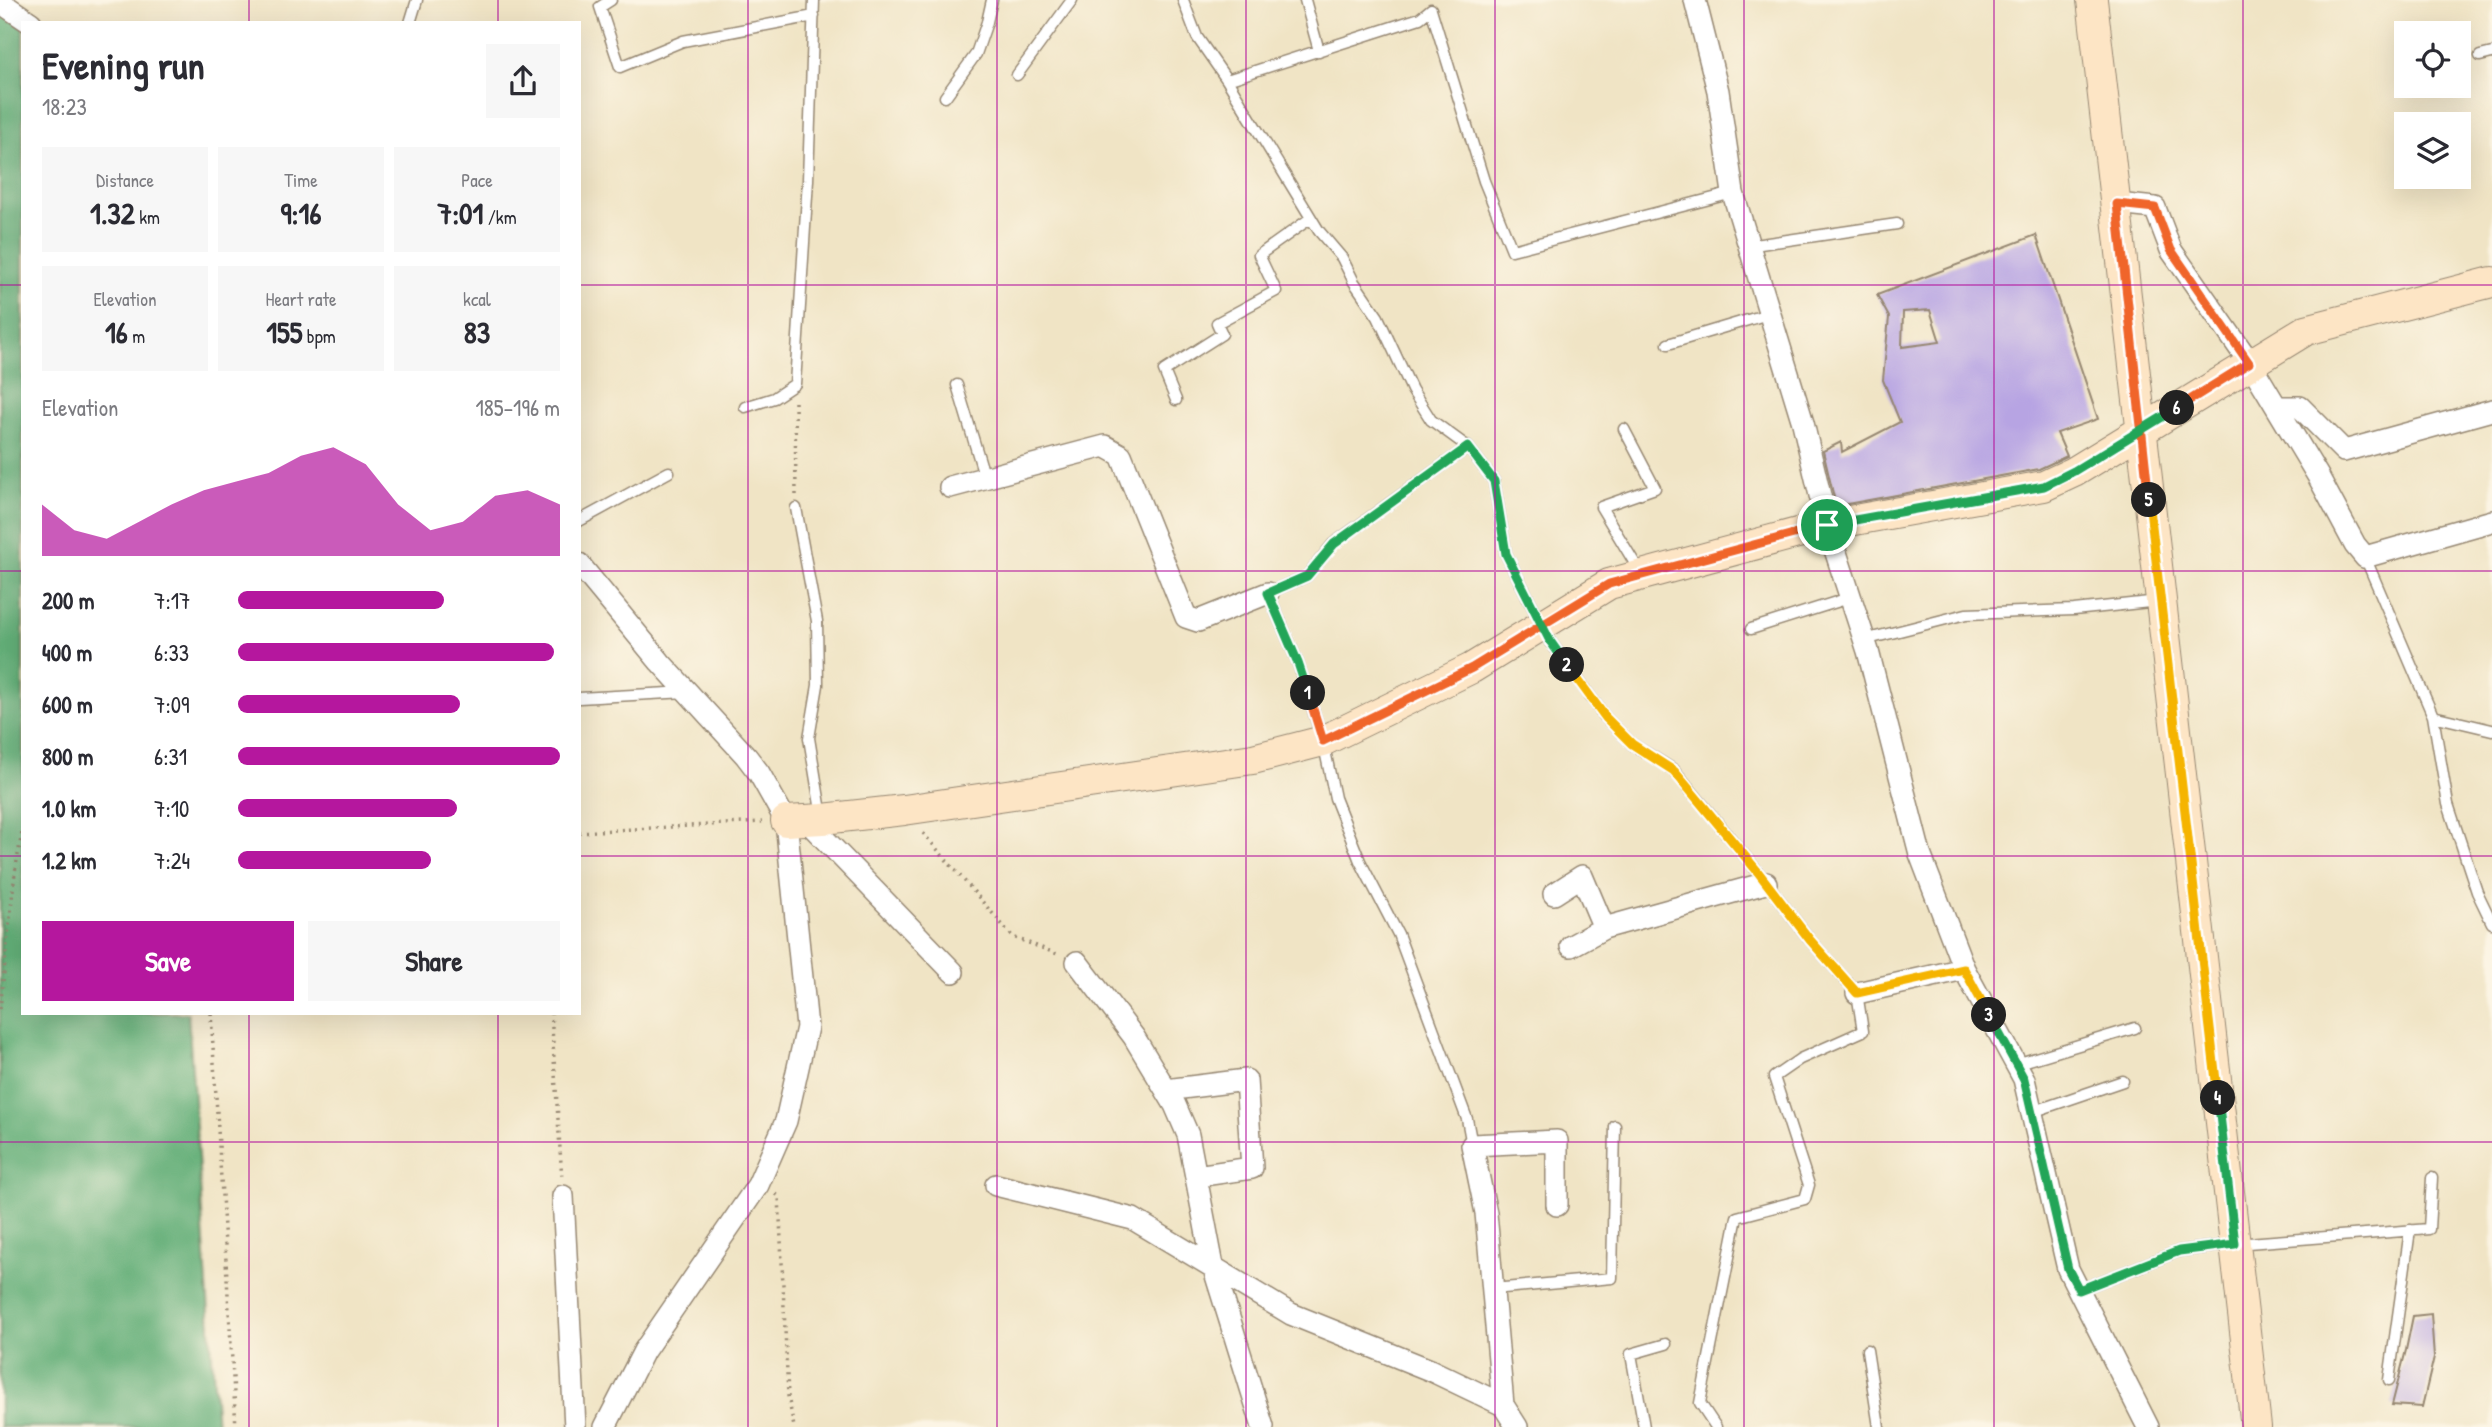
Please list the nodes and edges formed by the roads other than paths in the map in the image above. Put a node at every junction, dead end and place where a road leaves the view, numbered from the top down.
1 (416, 0) edge
2 (611, 0) edge
3 (825, 0) edge
4 (992, 0) edge
5 (1072, 0) edge
6 (1183, 0) edge
7 (1306, 0) edge
8 (1695, 0) edge
9 (2092, 0) edge
10 (0, 2) edge
11 (1430, 4) edge
12 (814, 7) edge
13 (28, 21) edge
14 (411, 21) edge
15 (1319, 51) junction
16 (2492, 53) edge
17 (2480, 56) dead end
18 (1017, 75) dead end
19 (1227, 80) junction
20 (945, 97) dead end
21 (1733, 193) junction
22 (2117, 204) junction
23 (1311, 218) junction
24 (1897, 224) dead end
25 (1747, 246) junction
26 (2492, 282) edge
27 (1769, 314) junction
28 (1668, 344) dead end
29 (2249, 363) junction
30 (957, 385) dead end
31 (1176, 400) dead end
32 (745, 407) dead end
33 (2277, 407) junction
34 (2492, 410) edge
35 (1624, 429) dead end
36 (2141, 430) junction
37 (1468, 447) junction
38 (669, 472) dead end
39 (985, 478) junction
40 (950, 487) dead end
41 (796, 508) road end
42 (581, 519) edge
43 (2492, 521) edge
44 (1827, 525) junction
45 (2365, 557) junction
46 (581, 566) edge
47 (1642, 576) junction
48 (1268, 593) junction
49 (1849, 598) junction
50 (2161, 601) junction
51 (1542, 625) junction
52 (1751, 629) dead end
53 (1864, 640) junction
54 (689, 692) junction
55 (581, 698) edge
56 (2433, 716) junction
57 (2492, 730) edge
58 (1323, 741) junction
59 (805, 820) junction
60 (1766, 883) junction
61 (1554, 894) dead end
62 (2492, 923) edge
63 (1604, 928) junction
64 (1571, 946) dead end
65 (1077, 962) road end
66 (1964, 969) junction
67 (953, 972) dead end
68 (1857, 993) junction
69 (2135, 1028) dead end
70 (2016, 1064) junction
71 (2123, 1081) dead end
72 (1166, 1090) junction
73 (2032, 1112) junction
74 (1615, 1126) dead end
75 (1472, 1145) junction
76 (1196, 1176) junction
77 (2432, 1178) dead end
78 (996, 1185) dead end
79 (563, 1196) road end
80 (1557, 1205) dead end
81 (2410, 1230) junction
82 (2235, 1244) junction
83 (1213, 1266) junction
84 (1493, 1289) junction
85 (2079, 1290) junction
86 (1665, 1344) dead end
87 (1867, 1350) dead end
88 (2389, 1380) dead end
89 (1503, 1405) junction
90 (611, 1425) edge
91 (1521, 1426) edge
92 (575, 1427) edge
93 (1263, 1427) edge
94 (1643, 1427) edge
95 (1716, 1427) edge
96 (1879, 1427) edge
97 (2148, 1427) edge
98 (2256, 1427) edge

1 - 14 lane
2 - 12 lane
3 - 12 lane
4 - 20 lane
5 - 18 lane
6 - 19 lane
7 - 15 lane
8 - 21 street
9 - 22 street
10 - 13 street
11 - 15 lane
11 - 21 lane
12 - 32 lane
15 - 19 lane
16 - 17 lane
19 - 23 lane
21 - 25 street
22 - 29 street
22 - 36 street
23 - 31 lane
23 - 37 lane
24 - 25 lane
25 - 27 street
26 - 29 street
27 - 28 lane
27 - 44 street
29 - 33 street
29 - 36 street
30 - 39 lane
33 - 34 street
33 - 45 street
35 - 47 lane
36 - 44 street
36 - 50 street
37 - 48 lane
37 - 51 lane
38 - 42 lane
39 - 40 street
39 - 48 street
41 - 59 lane
43 - 45 street
44 - 47 street
44 - 49 street
45 - 56 lane
46 - 54 street
47 - 51 street
48 - 58 lane
49 - 52 lane
49 - 53 street
50 - 53 lane
50 - 82 street
51 - 58 street
51 - 60 lane
53 - 66 street
54 - 55 lane
54 - 59 street
56 - 57 lane
56 - 62 lane
58 - 59 street
58 - 75 lane
59 - 67 street
59 - 90 street
60 - 63 street
60 - 68 lane
61 - 63 street
63 - 64 street
65 - 72 street
66 - 68 street
66 - 70 street
68 - 95 lane
69 - 70 lane
70 - 73 street
71 - 73 lane
72 - 76 street
72 - 76 street
73 - 85 street
74 - 84 lane
75 - 80 street
75 - 84 street
76 - 83 street
77 - 81 lane
78 - 83 street
79 - 92 street
81 - 82 lane
81 - 88 lane
82 - 85 lane
82 - 98 street
83 - 89 street
83 - 93 street
84 - 89 street
85 - 97 street
86 - 94 lane
87 - 96 lane
89 - 91 street

